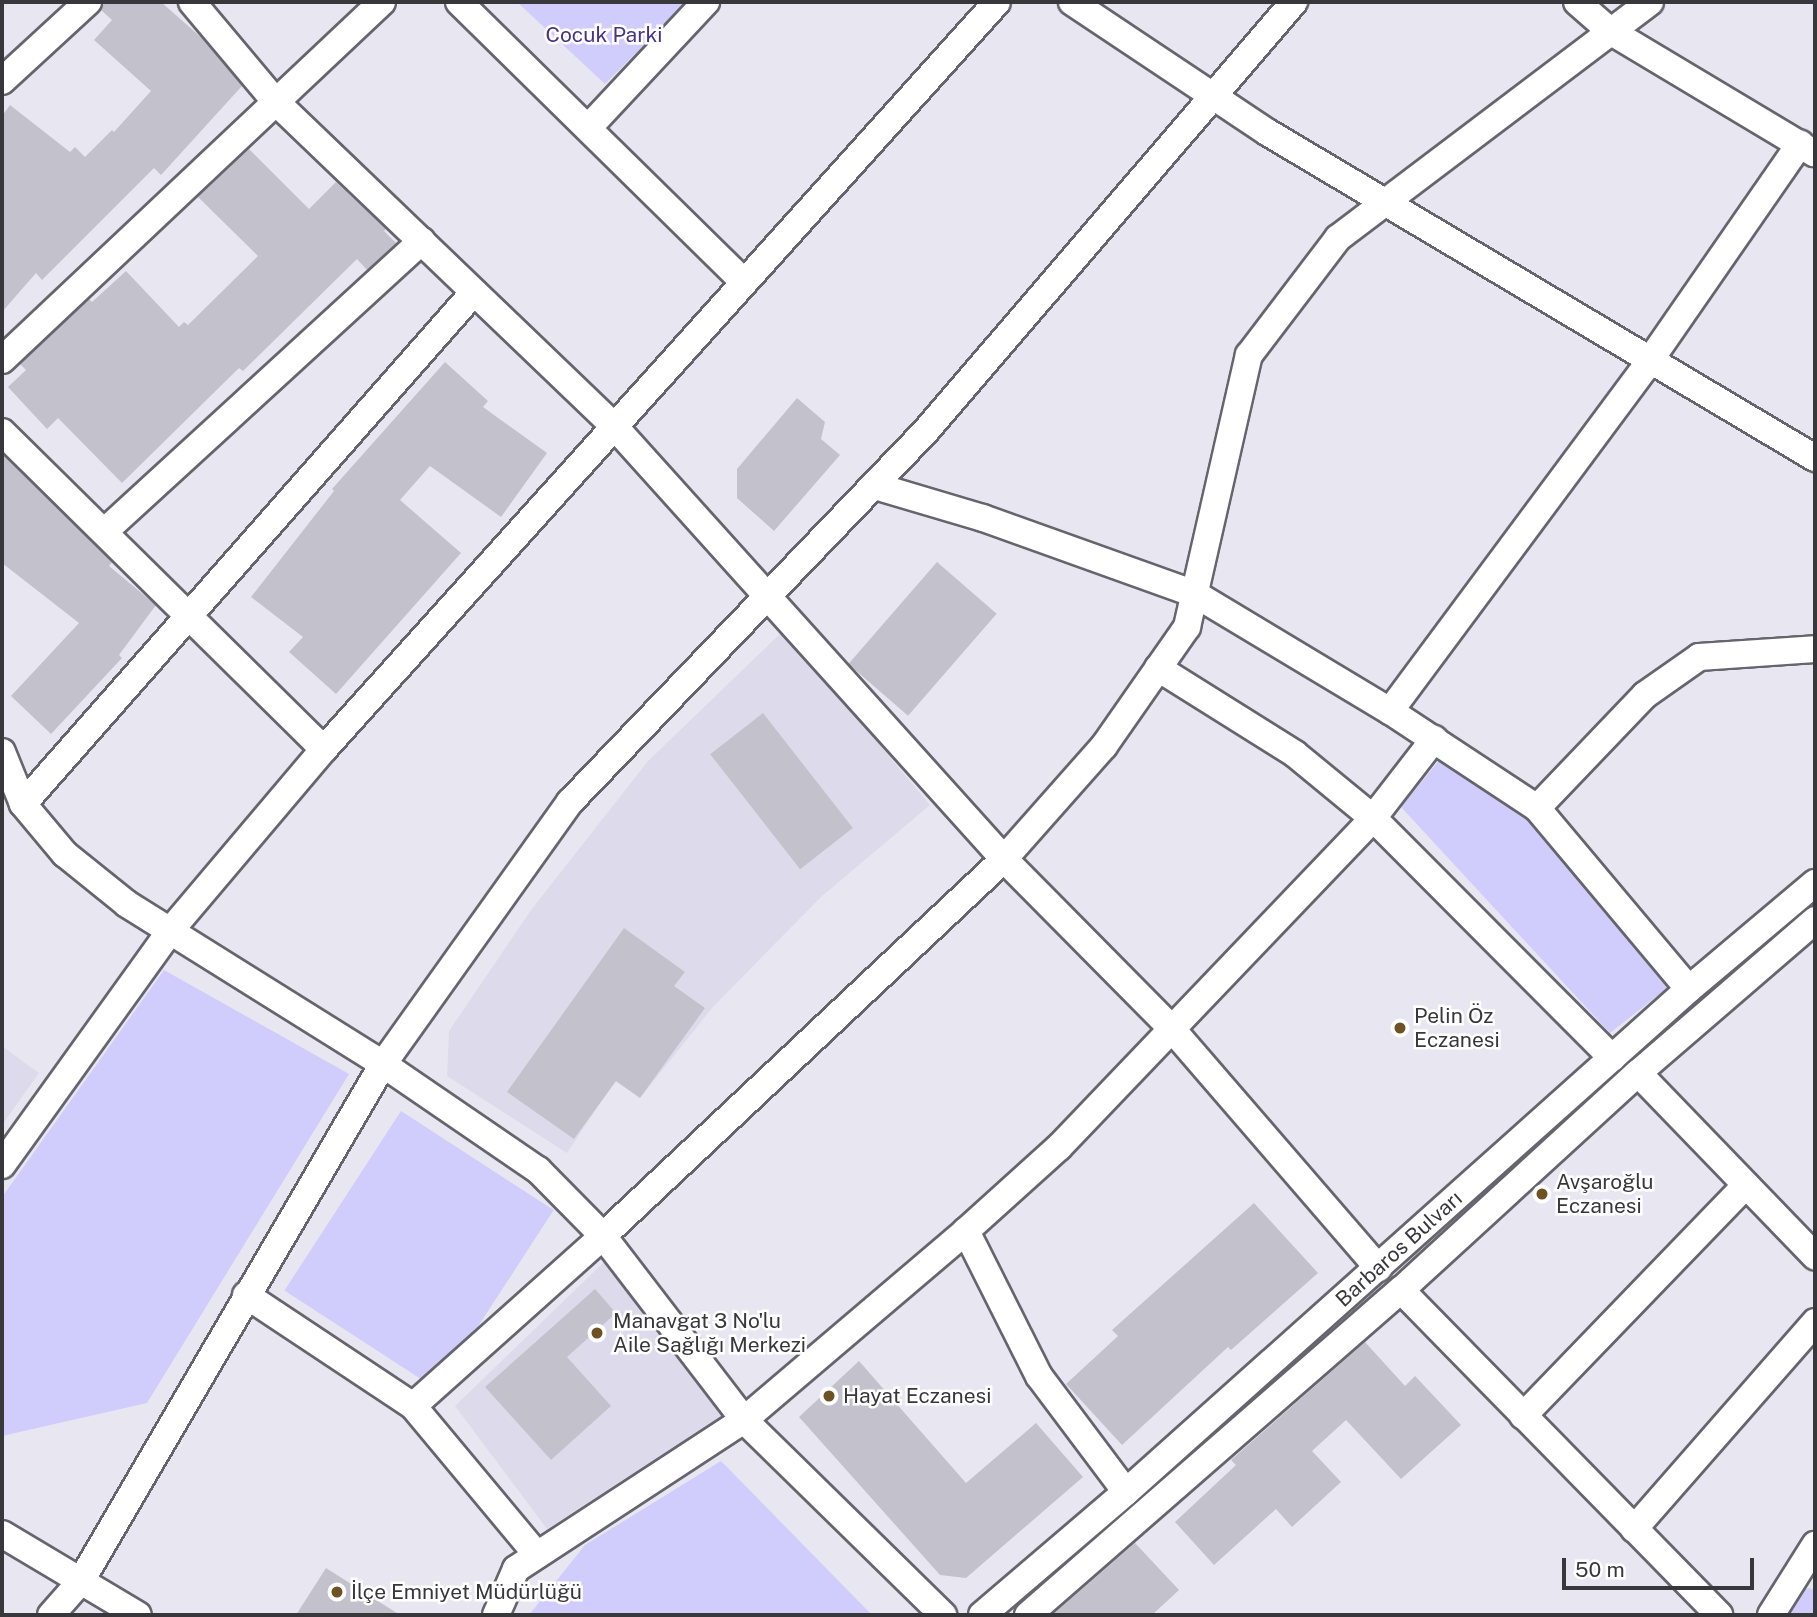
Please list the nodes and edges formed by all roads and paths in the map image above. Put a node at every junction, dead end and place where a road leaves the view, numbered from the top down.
1 (88, 2) edge
2 (192, 2) edge
3 (382, 2) edge
4 (459, 2) edge
5 (706, 2) edge
6 (997, 2) edge
7 (1072, 2) edge
8 (1294, 2) edge
9 (1577, 2) edge
10 (1650, 2) edge
11 (1610, 31) junction
12 (2, 81) edge
13 (1212, 97) junction
14 (276, 102) junction
15 (588, 128) junction
16 (1807, 148) edge
17 (1386, 201) junction
18 (422, 241) junction
19 (744, 282) junction
20 (474, 292) junction
21 (1651, 359) junction
22 (2, 360) edge
23 (614, 426) junction
24 (2, 432) edge
25 (1815, 458) edge
26 (875, 486) junction
27 (104, 532) junction
28 (1195, 594) junction
29 (768, 596) junction
30 (189, 617) junction
31 (1815, 649) edge
32 (1158, 668) junction
33 (1390, 711) junction
34 (1434, 739) junction
35 (324, 749) junction
36 (2, 752) edge
37 (23, 804) junction
38 (1537, 808) junction
39 (1373, 818) junction
40 (1004, 859) junction
41 (1815, 883) edge
42 (1815, 920) edge
43 (170, 931) junction
44 (1689, 989) junction
45 (1172, 1029) junction
46 (1612, 1058) junction
47 (383, 1064) junction
48 (1638, 1073) junction
49 (2, 1165) edge
50 (1746, 1185) junction
51 (966, 1231) junction
52 (603, 1236) junction
53 (1815, 1256) edge
54 (1378, 1268) junction
55 (1401, 1290) junction
56 (246, 1295) junction
57 (1815, 1322) edge
58 (413, 1406) junction
59 (1523, 1416) junction
60 (744, 1420) junction
61 (1126, 1492) junction
62 (1634, 1528) junction
63 (2, 1534) edge
64 (537, 1555) junction
65 (1812, 1557) edge
66 (81, 1581) junction
67 (51, 1615) edge
68 (138, 1615) edge
69 (496, 1615) edge
70 (943, 1615) edge
71 (982, 1615) edge
72 (1028, 1615) edge
73 (1719, 1615) edge
74 (1771, 1615) edge

1 - 12 street
2 - 14 street
3 - 14 street
4 - 15 street
5 - 15 street
6 - 19 street
7 - 13 street
8 - 13 street
9 - 11 street
10 - 11 street
11 - 16 street
11 - 17 street
13 - 17 street
13 - 26 street
14 - 18 street
14 - 22 street
15 - 19 street
16 - 21 street
17 - 21 street
17 - 28 street
18 - 20 street
18 - 27 street
19 - 23 street
20 - 23 street
20 - 30 street
21 - 25 street
21 - 33 street
23 - 29 street
23 - 35 street
24 - 27 street
26 - 28 street
26 - 29 street
27 - 30 street
28 - 32 street
28 - 33 street
29 - 40 street
29 - 47 street
30 - 35 street
30 - 37 street
31 - 38 street
32 - 39 street
32 - 40 street
33 - 34 street
34 - 38 street
34 - 39 street
35 - 43 street
36 - 37 street
37 - 43 street
38 - 44 street
39 - 45 street
39 - 46 street
40 - 45 street
40 - 52 street
41 - 44 street, Barbaros Bulvarı
42 - 48 street, Barbaros Bulvarı
43 - 47 street
43 - 49 street
44 - 46 street, Barbaros Bulvarı
45 - 51 street
45 - 54 street
46 - 54 street, Barbaros Bulvarı
47 - 52 street
47 - 56 street
48 - 50 street
48 - 55 street, Barbaros Bulvarı
50 - 53 street
50 - 59 street
51 - 60 street
51 - 61 street
52 - 58 street
52 - 60 street
54 - 61 street, Barbaros Bulvarı
55 - 59 street
55 - 72 street, Barbaros Bulvarı
56 - 58 street
56 - 66 street
57 - 62 street
58 - 64 street
59 - 62 street
60 - 64 street
60 - 70 street
61 - 71 street, Barbaros Bulvarı
62 - 73 street
63 - 66 street
64 - 69 street
65 - 74 street
66 - 67 street
66 - 68 street

